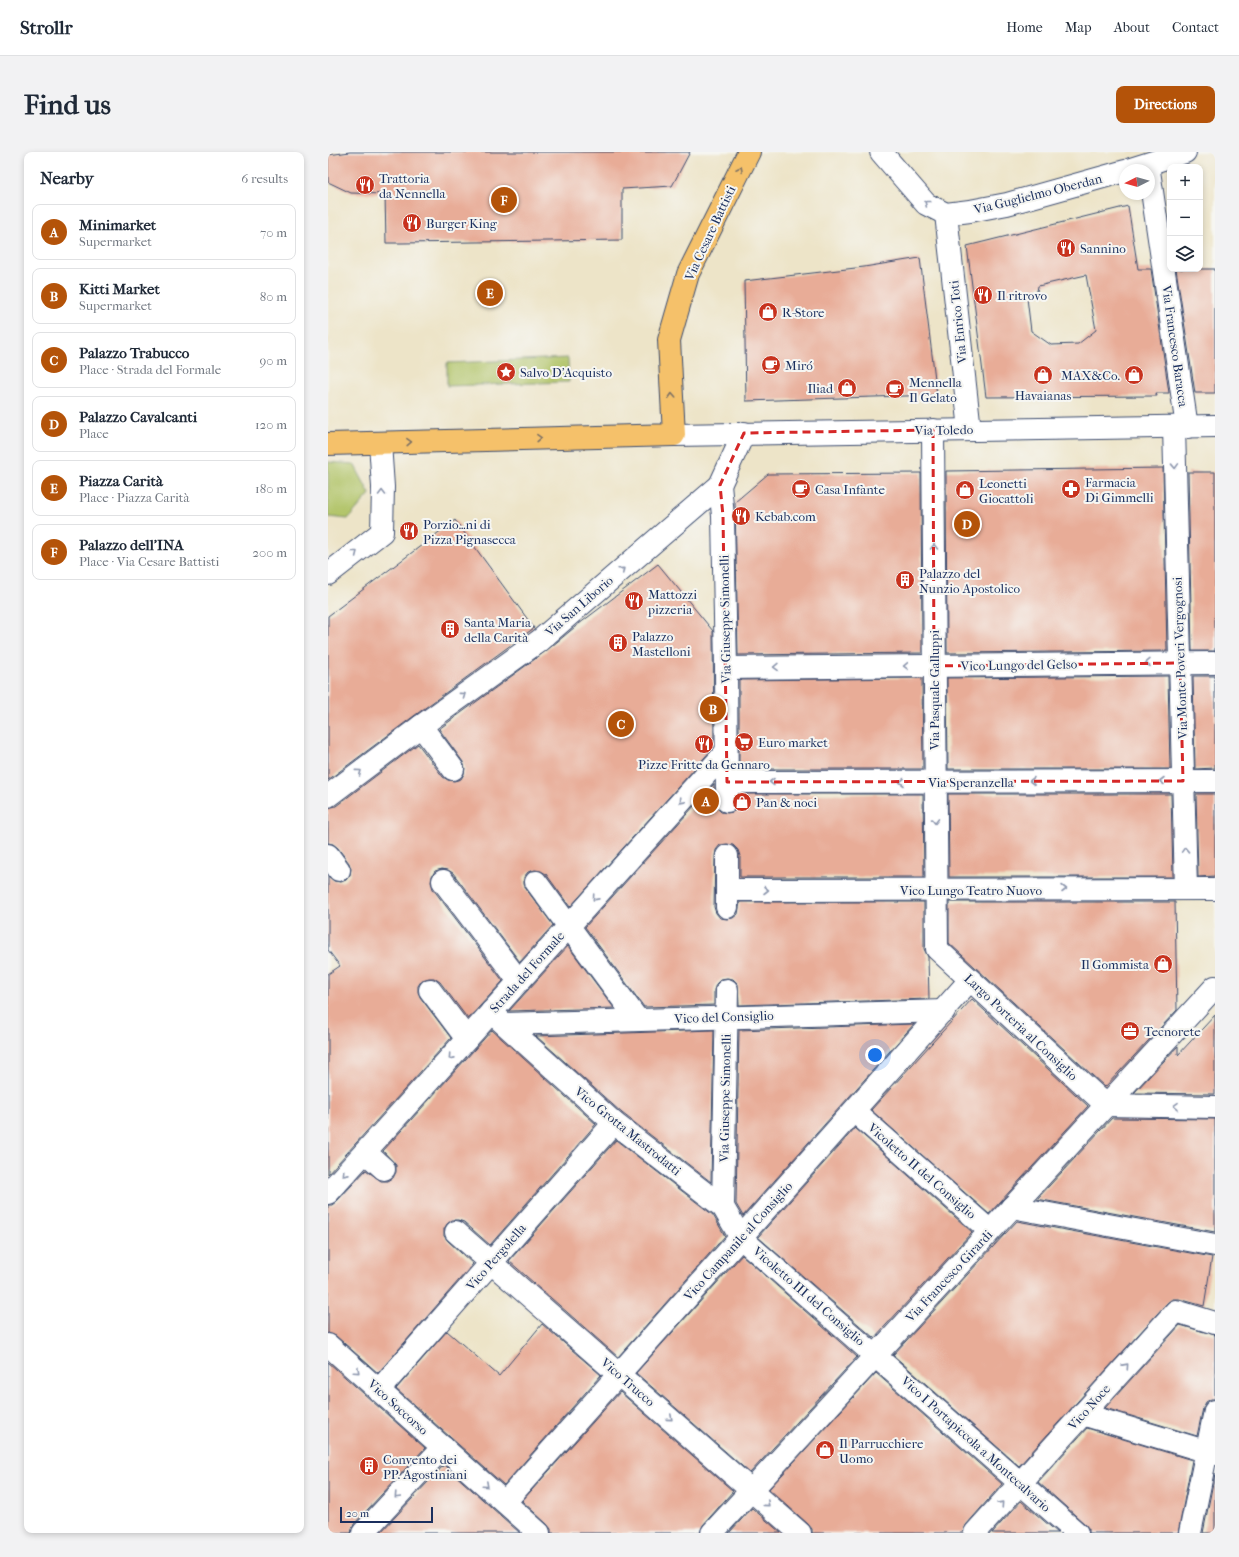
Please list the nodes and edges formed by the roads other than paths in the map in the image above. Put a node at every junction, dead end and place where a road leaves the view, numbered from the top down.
1 (749, 152) edge
2 (881, 152) edge
3 (1185, 152) edge
4 (1155, 164) edge
5 (1119, 173) edge
6 (1148, 200) edge
7 (946, 214) junction
8 (1215, 426) edge
9 (1180, 427) junction
10 (933, 430) junction
11 (970, 430) junction
12 (744, 434) junction
13 (674, 435) junction
14 (380, 443) junction
15 (328, 444) edge
16 (720, 485) junction
17 (328, 574) edge
18 (1180, 663) junction
19 (1215, 663) edge
20 (934, 666) junction
21 (726, 668) junction
22 (421, 726) junction
23 (726, 752) junction
24 (453, 769) dead end
25 (1183, 781) junction
26 (1215, 781) edge
27 (935, 782) junction
28 (727, 792) joint
29 (328, 796) edge
30 (727, 856) dead end
31 (443, 881) dead end
32 (536, 882) dead end
33 (1186, 889) junction
34 (1215, 889) edge
35 (936, 890) junction
36 (568, 927) junction
37 (937, 949) joint
38 (970, 980) junction
39 (519, 981) junction
40 (1215, 987) edge
41 (430, 990) dead end
42 (727, 990) dead end
43 (944, 1011) junction
44 (727, 1017) junction
45 (498, 1018) junction
46 (638, 1020) junction
47 (467, 1038) junction
48 (1106, 1105) junction
49 (1215, 1107) edge
50 (854, 1112) junction
51 (614, 1123) junction
52 (364, 1152) junction
53 (384, 1169) dead end
54 (328, 1193) edge
55 (723, 1206) junction
56 (1012, 1207) junction
57 (990, 1231) junction
58 (456, 1232) dead end
59 (741, 1238) junction
60 (1215, 1244) edge
61 (491, 1263) junction
62 (1215, 1323) edge
63 (328, 1345) edge
64 (876, 1355) junction
65 (619, 1374) junction
66 (379, 1390) junction
67 (1215, 1411) edge
68 (1082, 1414) junction
69 (443, 1447) junction
70 (1211, 1452) edge
71 (1020, 1483) junction
72 (751, 1490) junction
73 (505, 1502) junction
74 (363, 1533) edge
75 (539, 1533) edge
76 (712, 1533) edge
77 (800, 1533) edge
78 (975, 1533) edge
79 (1077, 1533) edge
80 (1190, 1533) edge

13 -> 1 main road, Via Cesare Battisti
7 -> 2 street
3 - 4 street
5 - 7 street, Via Guglielmo Oberdan
6 - 9 street, Via Francesco Baracca
7 - 11 street, Via Enrico Toti
8 - 9 street, Via Toledo
9 - 11 street, Via Toledo
9 -> 18 street, Via Monte Poveri Vergognosi
10 - 11 street, Via Toledo
10 - 12 street, Via Toledo
20 -> 10 street, Via Pasquale Galluppi
12 - 13 street, Via Toledo
12 - 16 street, Via San Liborio
14 -> 13 main road
14 - 15 main road
17 -> 14 street
16 - 21 street, Via Giuseppe Simonelli
22 -> 16 street, Via San Liborio
18 - 19 street, Vico Lungo del Gelso
18 -> 20 street, Vico Lungo del Gelso
18 - 25 street, Via Monte Poveri Vergognosi
20 -> 21 street, Vico Lungo del Gelso
20 - 27 street, Via Pasquale Galluppi
21 - 23 street, Via Giuseppe Simonelli
22 - 24 street
29 -> 22 street, Via San Liborio
23 - 28 street, Via Giuseppe Simonelli
23 -> 36 street, Strada del Formale
25 - 26 street, Via Speranzella
25 -> 27 street, Via Speranzella
33 -> 25 street, Via Monte Poveri Vergognosi
27 -> 28 street, Via Speranzella
27 -> 35 street, Via Pasquale Galluppi
30 -> 35 street, Vico Lungo Teatro Nuovo
31 - 39 street
32 - 36 street
33 - 34 street, Vico Lungo Teatro Nuovo
35 -> 33 street, Vico Lungo Teatro Nuovo
35 - 37 street, Via Pasquale Galluppi
36 - 39 street, Strada del Formale
36 - 46 street
37 - 38 street, Largo Porteria al Consiglio
38 - 43 street, Vico Campanile al Consiglio
38 - 48 street, Largo Porteria al Consiglio
39 - 45 street, Strada del Formale
40 - 48 street, Via Francesco Girardi
41 - 47 street
42 - 44 street, Via Giuseppe Simonelli
43 - 44 street, Vico del Consiglio
43 - 50 street, Vico Campanile al Consiglio
44 - 46 street, Vico del Consiglio
44 - 55 street, Via Giuseppe Simonelli
45 - 46 street, Vico del Consiglio
45 - 47 street, Strada del Formale
45 - 51 street, Vico Grotta Mastrodatti
47 -> 52 street, Strada del Formale
49 -> 48 street
48 - 56 street, Via Francesco Girardi
50 - 57 street, Vicoletto II del Consiglio
50 - 59 street, Vico Campanile al Consiglio
51 - 55 street, Vico Grotta Mastrodatti
51 - 61 street, Vico Pergolella
52 - 53 street
52 -> 54 street, Strada del Formale
55 - 59 street, Vico Grotta Mastrodatti
56 - 57 street, Via Francesco Girardi
56 - 60 street
57 - 64 street, Via Francesco Girardi
58 - 61 street, Vico Trucco
59 - 64 street, Vicoletto III del Consiglio
59 - 65 street, Vico Campanile al Consiglio
61 - 65 street, Vico Trucco
61 - 66 street, Vico Pergolella
68 -> 62 street, Vico Noce
63 -> 66 street, Vico Soccorso
64 - 71 street, Vico I Portapiccola a Montecalvario
64 - 72 street, Via Francesco Girardi
65 -> 72 street, Vico Trucco
65 - 73 street, Vico Campanile al Consiglio
66 - 69 street, Vico Soccorso
67 - 70 street
68 - 70 street
68 - 71 street, Vico Noce
69 -> 73 street, Vico Soccorso
69 -> 74 street
70 - 80 street
78 -> 71 street, Vico Noce
71 - 79 street, Vico I Portapiccola a Montecalvario
72 - 76 street, Via Francesco Girardi
72 -> 77 street, Vico Trucco
73 - 75 street, Vico Soccorso

